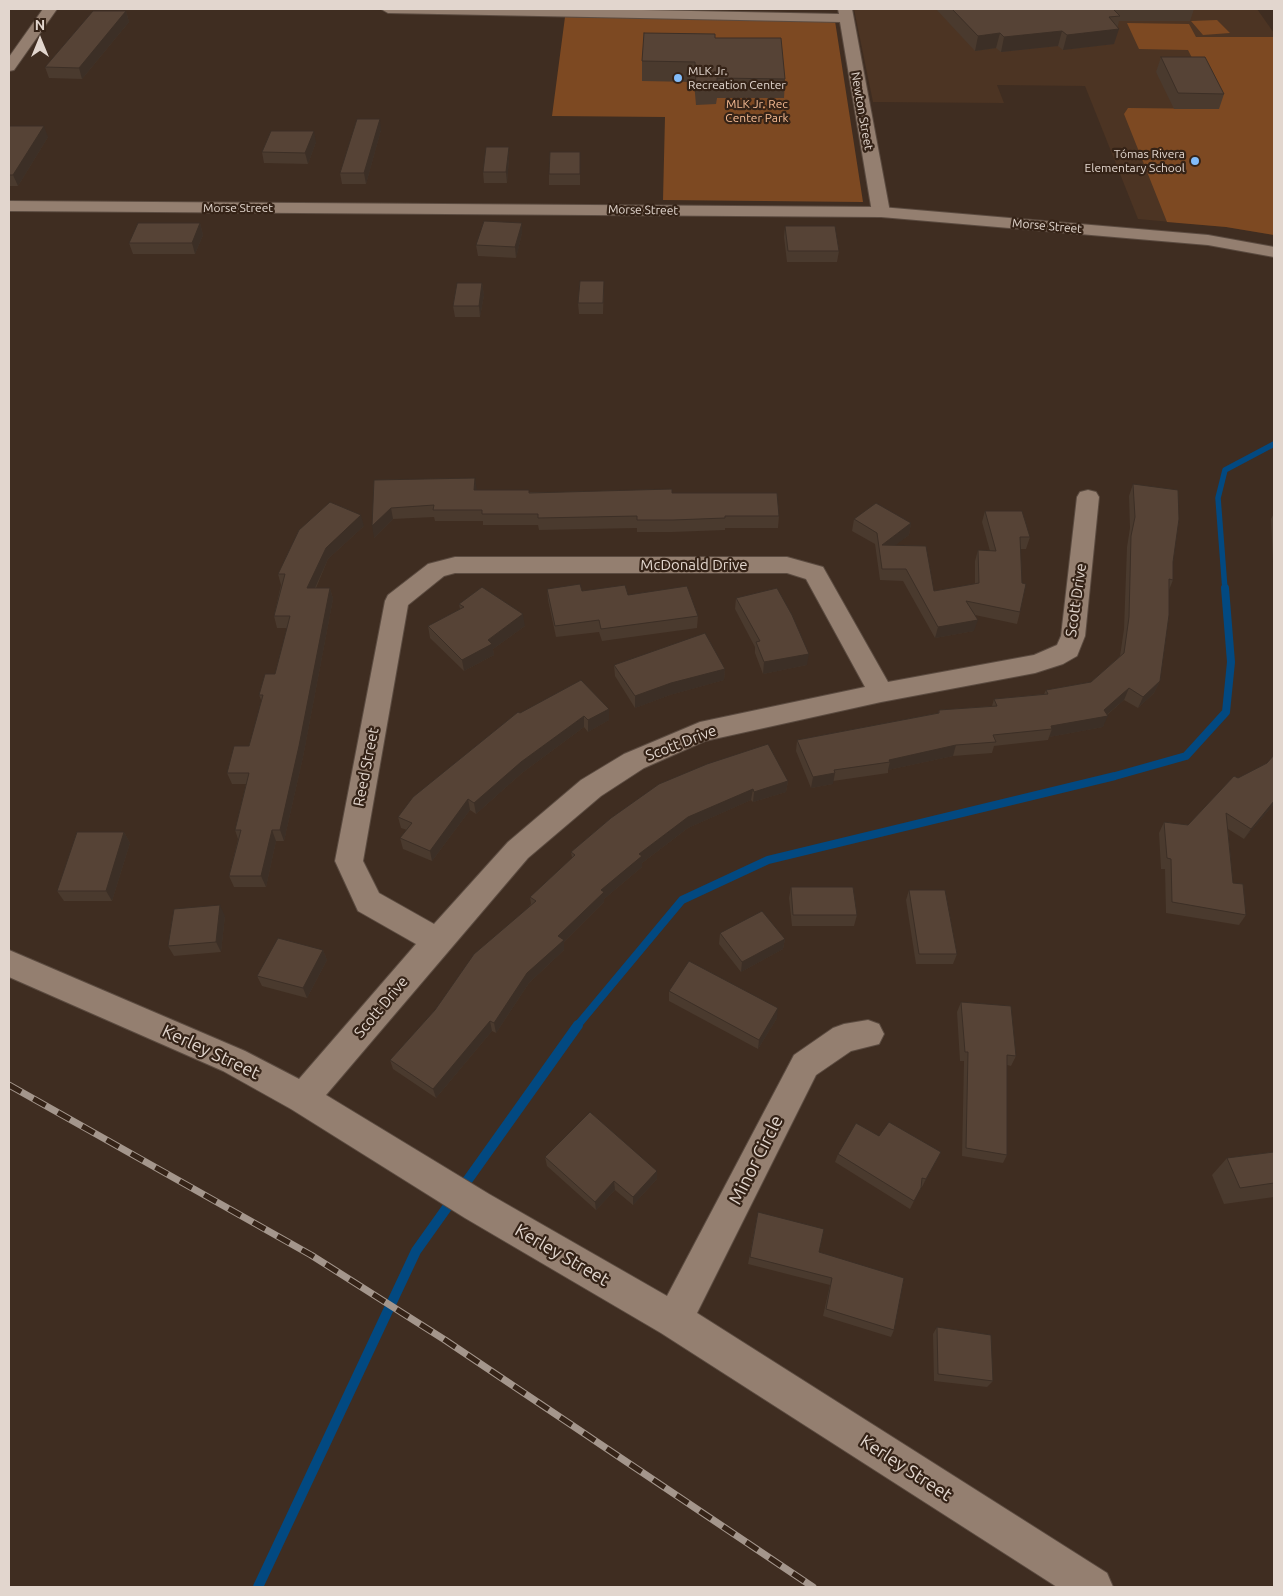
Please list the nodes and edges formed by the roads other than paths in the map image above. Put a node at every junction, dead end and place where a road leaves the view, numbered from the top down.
1 (50, 9) edge
2 (388, 9) edge
3 (717, 12) edge
4 (846, 14) edge
5 (9, 67) edge
6 (9, 206) edge
7 (881, 212) junction
8 (1274, 252) edge
9 (1088, 497) dead end
10 (436, 570) joint
11 (881, 693) junction
12 (437, 941) junction
13 (9, 963) edge
14 (868, 1034) dead end
15 (303, 1098) junction
16 (674, 1320) junction
17 (1093, 1587) edge

1 - 5 street
2 - 3 street
3 - 4 street
4 - 7 street, Newton Street
6 - 7 street, Morse Street
7 - 8 street, Morse Street
9 - 11 street, Scott Drive
10 - 11 street, McDonald Drive
10 - 12 street, Reed Street
11 - 12 street, Scott Drive
12 - 15 street, Scott Drive
13 - 15 street, Kerley Street
14 - 16 street, Minor Circle
15 - 16 street, Kerley Street
16 - 17 street, Kerley Street

